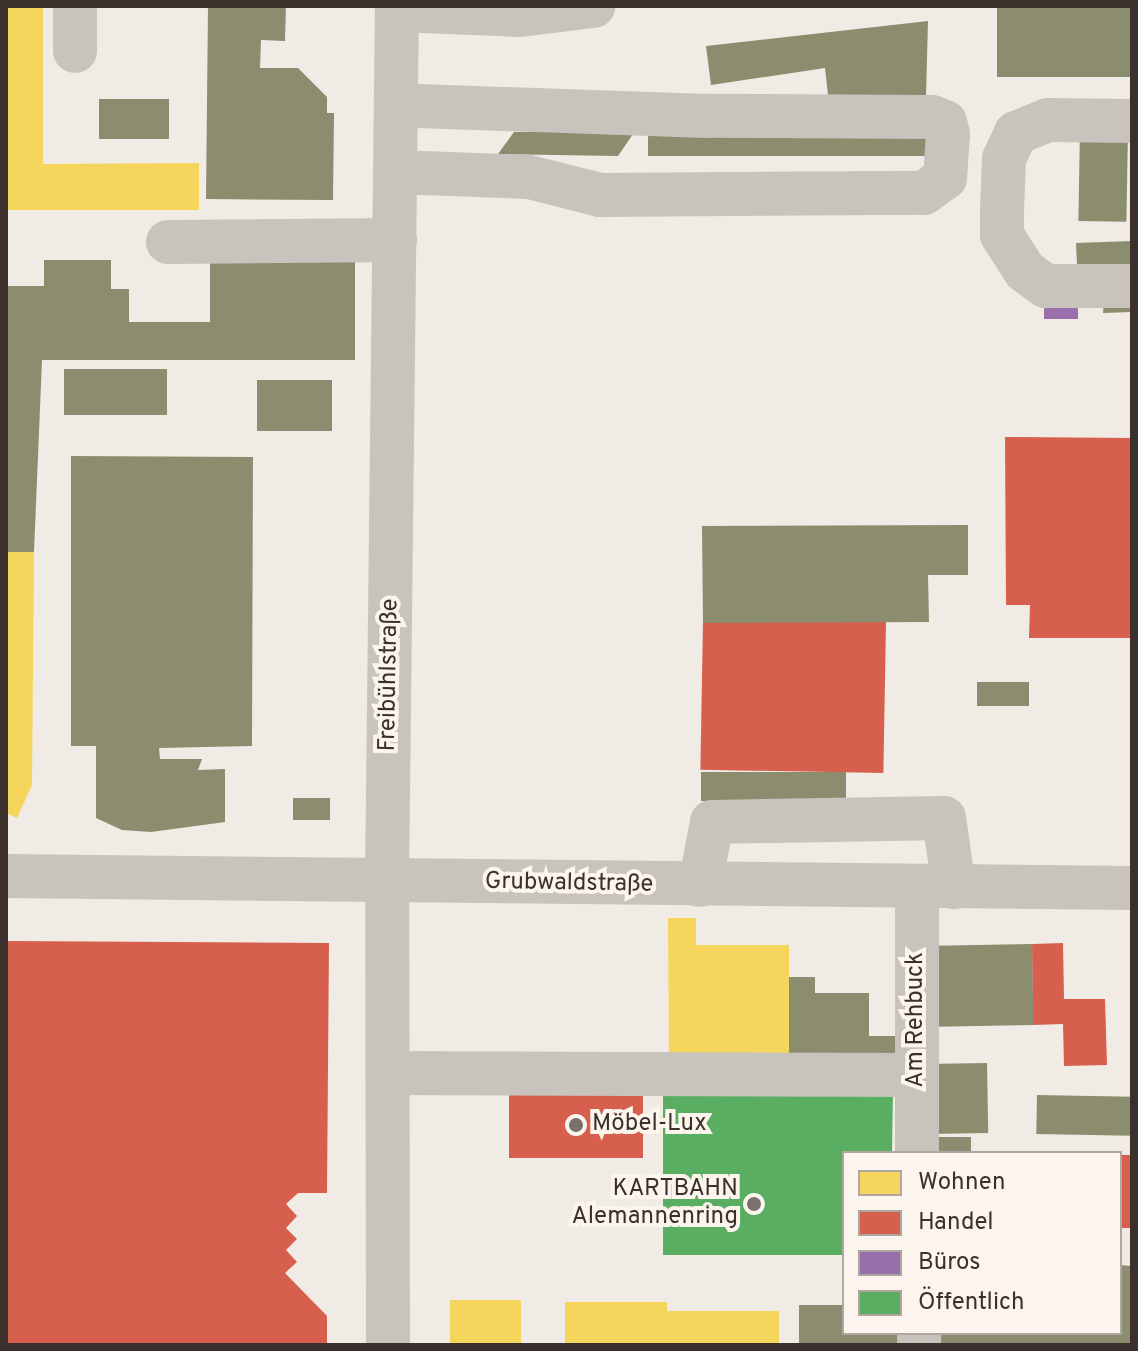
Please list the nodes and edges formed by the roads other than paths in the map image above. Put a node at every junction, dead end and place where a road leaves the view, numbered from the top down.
1 (75, 6) edge
2 (593, 6) edge
3 (397, 8) edge
4 (489, 10) edge
5 (75, 51) dead end
6 (396, 105) junction
7 (469, 108) junction
8 (1132, 121) edge
9 (395, 172) junction
10 (466, 175) junction
11 (395, 240) junction
12 (168, 242) dead end
13 (1132, 286) edge
14 (6, 876) edge
15 (387, 882) junction
16 (700, 885) junction
17 (936, 887) junction
18 (1132, 888) edge
19 (388, 1073) junction
20 (916, 1075) junction
21 (917, 1151) edge
22 (388, 1345) edge

1 - 5 street
2 - 4 street
3 - 4 street
3 - 6 street, Freibühlstraße
6 - 7 street
6 - 9 street, Freibühlstraße
7 - 10 street
7 - 10 street
8 - 13 street
9 - 10 street
9 - 11 street, Freibühlstraße
11 - 12 street
11 - 15 street, Freibühlstraße
14 - 15 street, Grubwaldstraße
15 - 16 street, Grubwaldstraße
15 - 19 street, Freibühlstraße
16 - 17 street, Grubwaldstraße
16 - 17 street, Am Rehbuck
17 - 18 street, Grubwaldstraße
17 - 20 street, Am Rehbuck
19 - 20 street
19 - 22 street, Freibühlstraße
20 - 21 street, Am Rehbuck

